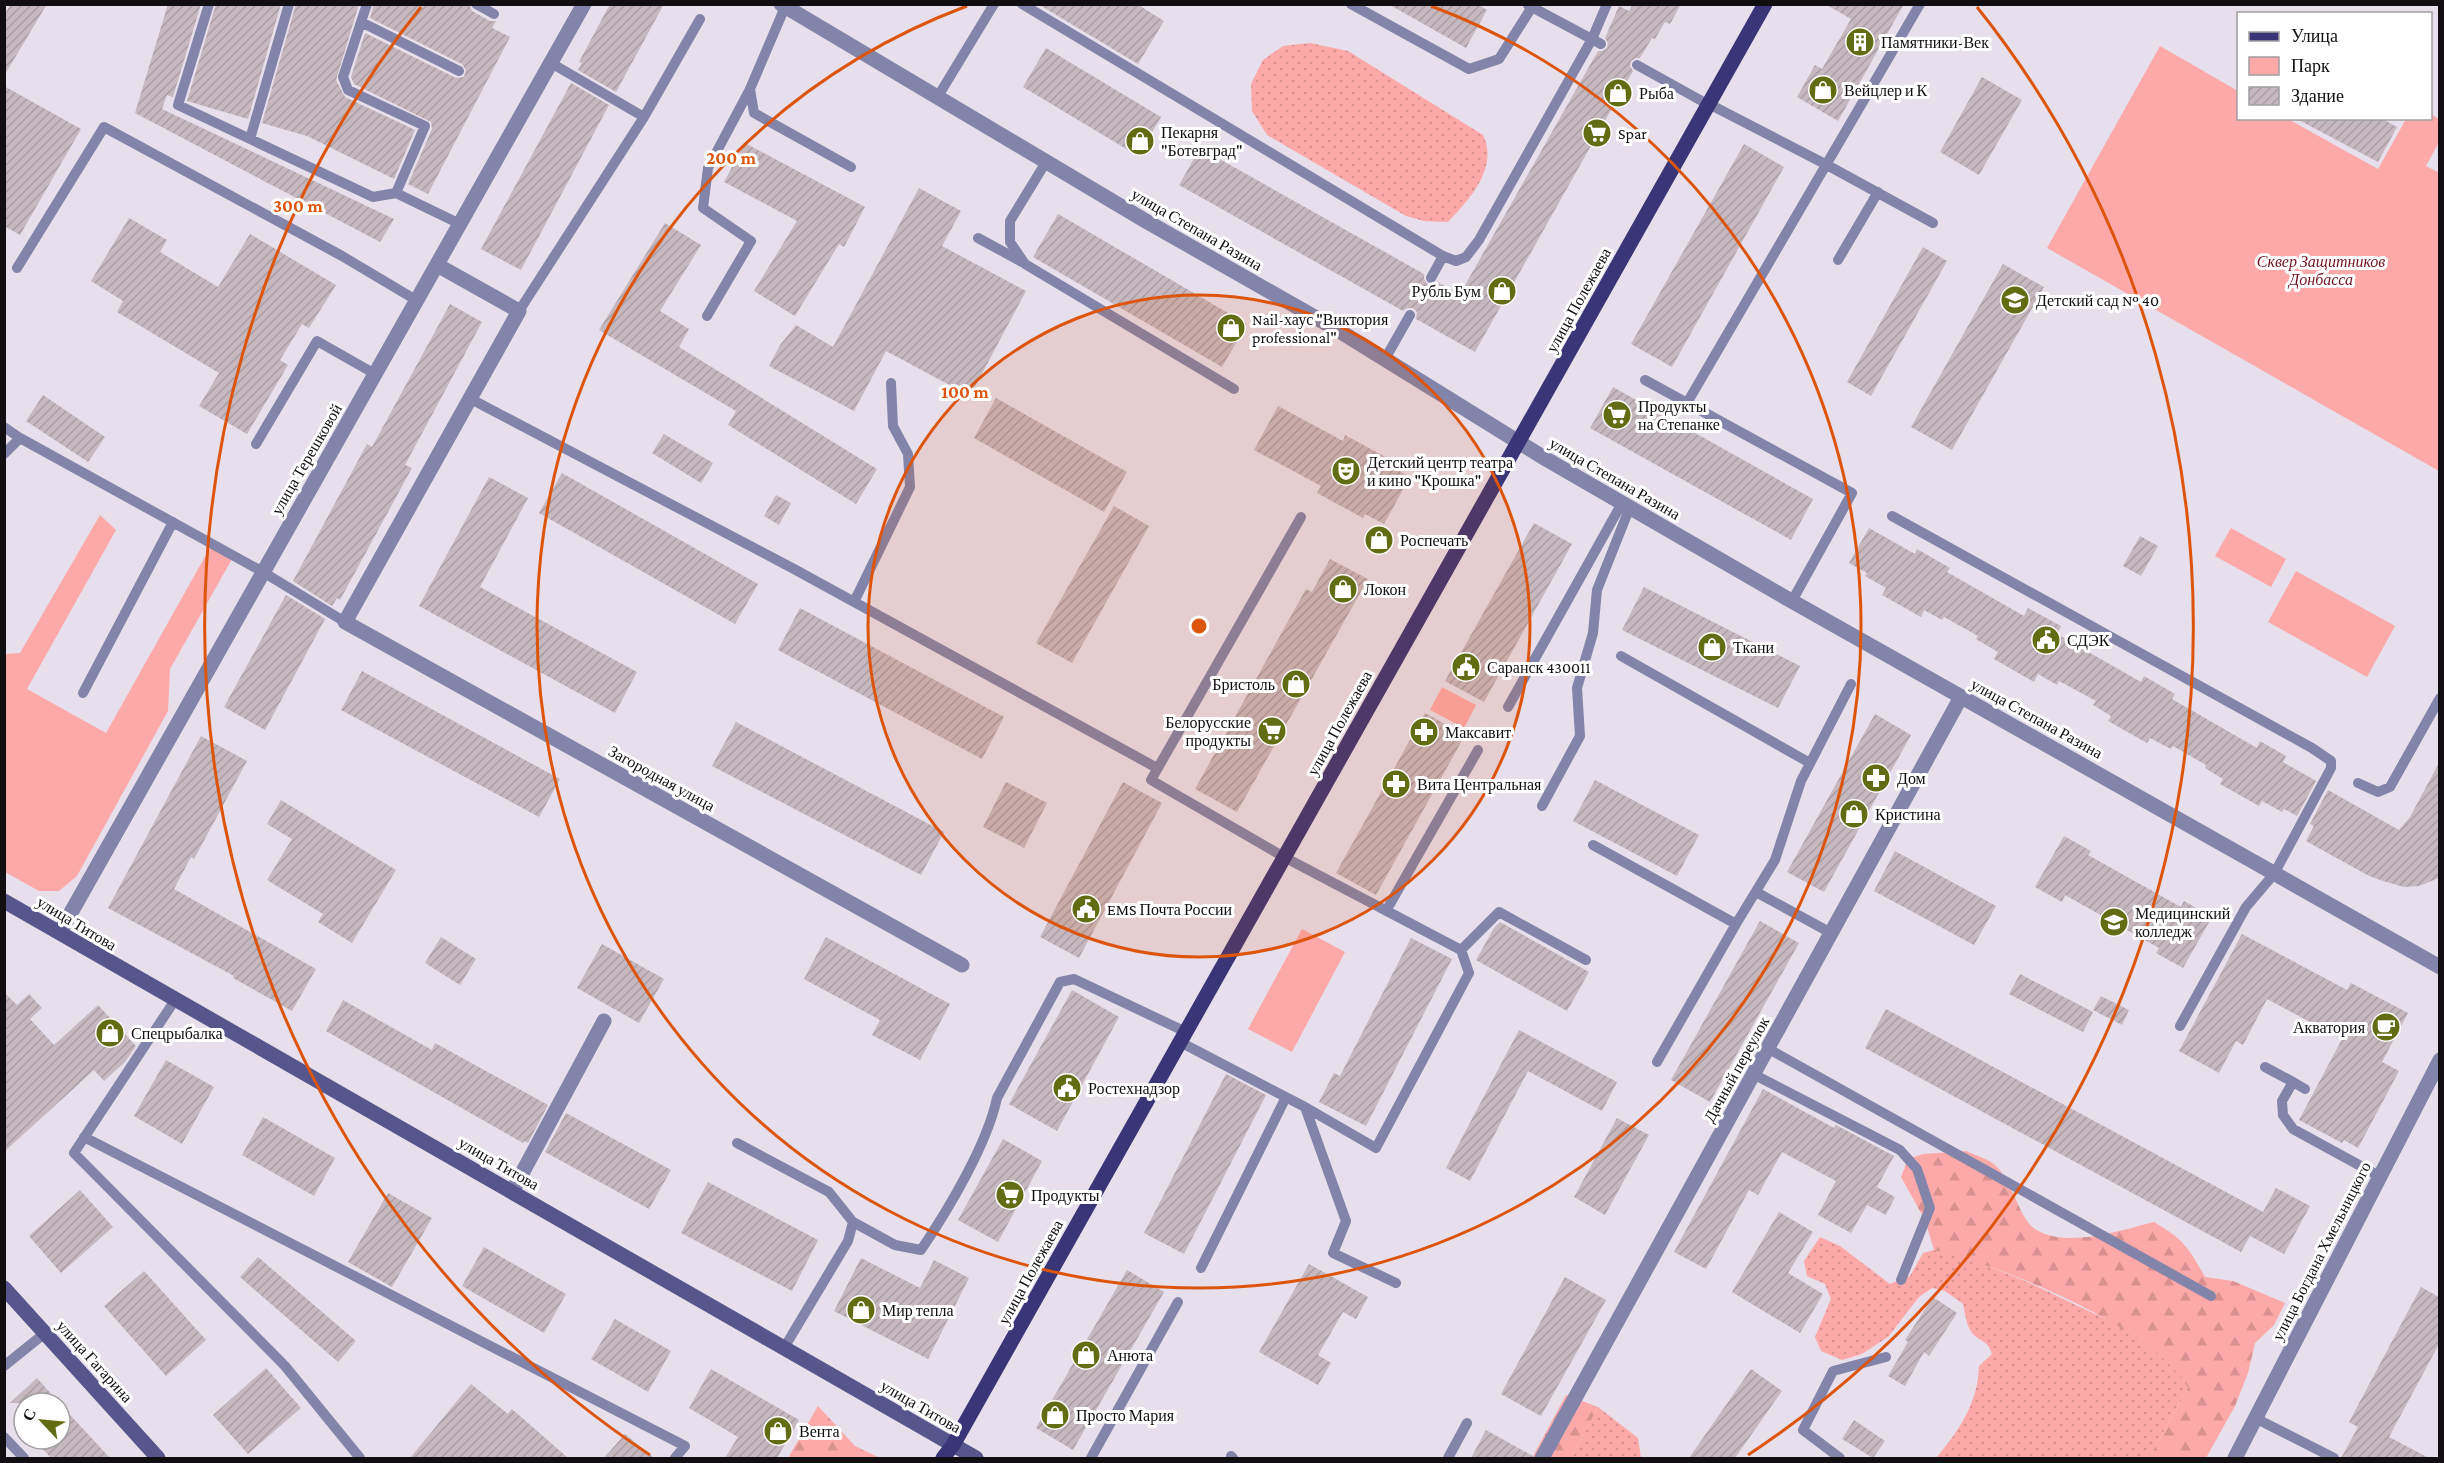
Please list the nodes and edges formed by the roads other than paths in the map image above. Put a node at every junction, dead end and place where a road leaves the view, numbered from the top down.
1 (209, 4) edge
2 (289, 4) edge
3 (367, 4) edge
4 (476, 4) edge
5 (584, 4) edge
6 (994, 4) edge
7 (1022, 4) edge
8 (1351, 4) edge
9 (1607, 4) edge
10 (1765, 4) edge
11 (1920, 4) edge
12 (783, 6) edge
13 (1530, 6) edge
14 (494, 14) dead end
15 (700, 19) dead end
16 (361, 22) junction
17 (1597, 42) junction
18 (551, 63) junction
19 (1637, 64) dead end
20 (459, 71) dead end
21 (750, 89) junction
22 (938, 98) junction
23 (1709, 105) junction
24 (644, 117) junction
25 (250, 139) junction
26 (1046, 162) junction
27 (1827, 165) junction
28 (851, 167) dead end
29 (1878, 192) junction
30 (396, 193) junction
31 (1933, 223) dead end
32 (460, 224) junction
33 (978, 238) dead end
34 (1443, 256) junction
35 (1838, 260) dead end
36 (1025, 264) junction
37 (437, 265) junction
38 (17, 268) dead end
39 (1431, 278) dead end
40 (416, 300) junction
41 (519, 311) junction
42 (1410, 315) dead end
43 (707, 316) dead end
44 (1385, 359) junction
45 (375, 374) junction
46 (1645, 380) dead end
47 (891, 383) dead end
48 (1234, 389) dead end
49 (469, 398) junction
50 (1687, 403) junction
51 (4, 427) edge
52 (20, 438) junction
53 (1518, 443) junction
54 (256, 444) dead end
55 (4, 453) edge
56 (1626, 505) junction
57 (1892, 516) dead end
58 (1301, 518) dead end
59 (173, 522) junction
60 (263, 572) junction
61 (1792, 601) junction
62 (854, 602) junction
63 (345, 622) junction
64 (1621, 656) dead end
65 (1851, 684) dead end
66 (83, 693) dead end
67 (1961, 697) junction
68 (2439, 698) edge
69 (1508, 706) dead end
70 (1478, 750) dead end
71 (1810, 764) junction
72 (1157, 768) junction
73 (2358, 783) dead end
74 (1542, 806) dead end
75 (1593, 845) dead end
76 (1284, 857) junction
77 (2274, 874) junction
78 (1756, 892) junction
79 (4, 901) edge
80 (1386, 911) junction
81 (1736, 924) junction
82 (60, 932) junction
83 (1831, 933) junction
84 (1461, 950) junction
85 (1586, 960) dead end
86 (962, 965) dead end
87 (2439, 967) edge
88 (175, 1000) junction
89 (604, 1021) dead end
90 (2180, 1026) dead end
91 (1183, 1037) junction
92 (1767, 1048) junction
93 (2439, 1059) edge
94 (1658, 1062) dead end
95 (2265, 1067) dead end
96 (1753, 1074) junction
97 (2293, 1082) junction
98 (2305, 1089) dead end
99 (1286, 1097) junction
100 (1305, 1107) junction
101 (84, 1137) junction
102 (737, 1143) dead end
103 (2379, 1176) junction
104 (512, 1192) junction
105 (853, 1222) junction
106 (1201, 1268) dead end
107 (1901, 1280) dead end
108 (1396, 1283) dead end
109 (4, 1287) edge
110 (2211, 1296) dead end
111 (1178, 1302) dead end
112 (45, 1333) junction
113 (784, 1348) junction
114 (1886, 1357) dead end
115 (4, 1366) edge
116 (2255, 1418) junction
117 (1467, 1423) dead end
118 (4, 1437) edge
119 (953, 1445) junction
120 (24, 1458) edge
121 (158, 1458) edge
122 (360, 1458) edge
123 (675, 1458) edge
124 (944, 1458) edge
125 (975, 1458) edge
126 (1091, 1458) edge
127 (1448, 1458) edge
128 (1542, 1458) edge
129 (1840, 1458) edge
130 (2235, 1458) edge
131 (2334, 1458) edge

1 - 25 lane
2 - 25 lane
3 - 16 lane
4 - 14 lane
5 - 18 street, улица Терешковой
6 - 22 lane
7 - 34 lane
8 - 13 lane
9 - 17 lane
10 - 23 main road, улица Полежаева
11 - 27 lane
12 - 21 lane
12 - 22 street, улица Степана Разина
13 - 17 lane
15 - 24 lane
16 - 20 lane
16 - 30 lane
17 - 34 lane
18 - 24 lane
18 - 32 street, улица Терешковой
19 - 23 lane
21 - 28 lane
21 - 43 lane
22 - 26 street, улица Степана Разина
23 - 27 lane
23 - 53 main road, улица Полежаева
24 - 41 lane
25 - 30 lane
26 - 36 lane
26 - 44 street, улица Степана Разина
27 - 29 lane
27 - 50 lane
29 - 31 lane
29 - 35 lane
30 - 32 lane
32 - 37 street, улица Терешковой
33 - 36 lane
34 - 39 lane
36 - 48 lane
37 - 40 street, улица Терешковой
37 - 41 street
38 - 40 lane
40 - 45 street, улица Терешковой
41 - 49 street
42 - 44 lane
44 - 53 street, улица Степана Разина
45 - 54 lane
45 - 60 street, улица Терешковой
46 - 50 lane
47 - 62 lane
49 - 62 lane
49 - 63 street
50 - 61 lane
51 - 52 lane, Загородная улица
52 - 55 lane
52 - 59 lane, Загородная улица
53 - 56 street, улица Степана Разина
53 - 76 main road, улица Полежаева
56 - 61 street, улица Степана Разина
56 - 69 lane
56 - 74 lane
57 - 77 lane
58 - 72 lane
59 - 60 lane, Загородная улица
59 - 66 lane
60 - 63 lane, Загородная улица
60 - 82 street, улица Терешковой
61 - 67 street, улица Степана Разина
62 - 72 lane
63 - 86 street, Загородная улица
64 - 71 lane
65 - 71 lane
67 - 77 street, улица Степана Разина
67 - 83 street, Дачный переулок
68 - 73 lane
70 - 80 lane
71 - 78 lane
72 - 76 lane
75 - 81 lane
76 - 80 lane
76 - 91 main road, улица Полежаева
77 - 87 street, улица Степана Разина
77 - 90 lane
78 - 81 lane
78 - 83 lane
79 - 82 main road, улица Титова
80 - 84 lane
81 - 94 lane
82 - 88 main road, улица Титова
83 - 92 street, Дачный переулок
84 - 85 lane
84 - 100 lane
88 - 101 lane
88 - 104 main road, улица Титова
89 - 104 street
91 - 99 lane
91 - 105 lane
91 - 119 main road, улица Полежаева
92 - 96 street, Дачный переулок
92 - 110 lane
93 - 103 street, улица Богдана Хмельницкого
95 - 97 lane
96 - 107 lane
96 - 128 street, Дачный переулок
97 - 98 lane
97 - 103 lane
99 - 100 lane
99 - 106 lane
100 - 108 lane
101 - 122 lane
101 - 123 lane
102 - 105 lane
103 - 116 street, улица Богдана Хмельницкого
104 - 113 main road, улица Титова
105 - 113 lane
109 - 112 main road, улица Гагарина
111 - 126 lane
112 - 115 lane
112 - 121 main road, улица Гагарина
113 - 119 main road, улица Титова
114 - 129 lane
116 - 130 street, улица Богдана Хмельницкого
116 - 131 lane
117 - 127 lane
118 - 120 lane
119 - 124 main road, улица Полежаева
119 - 125 main road, улица Титова

